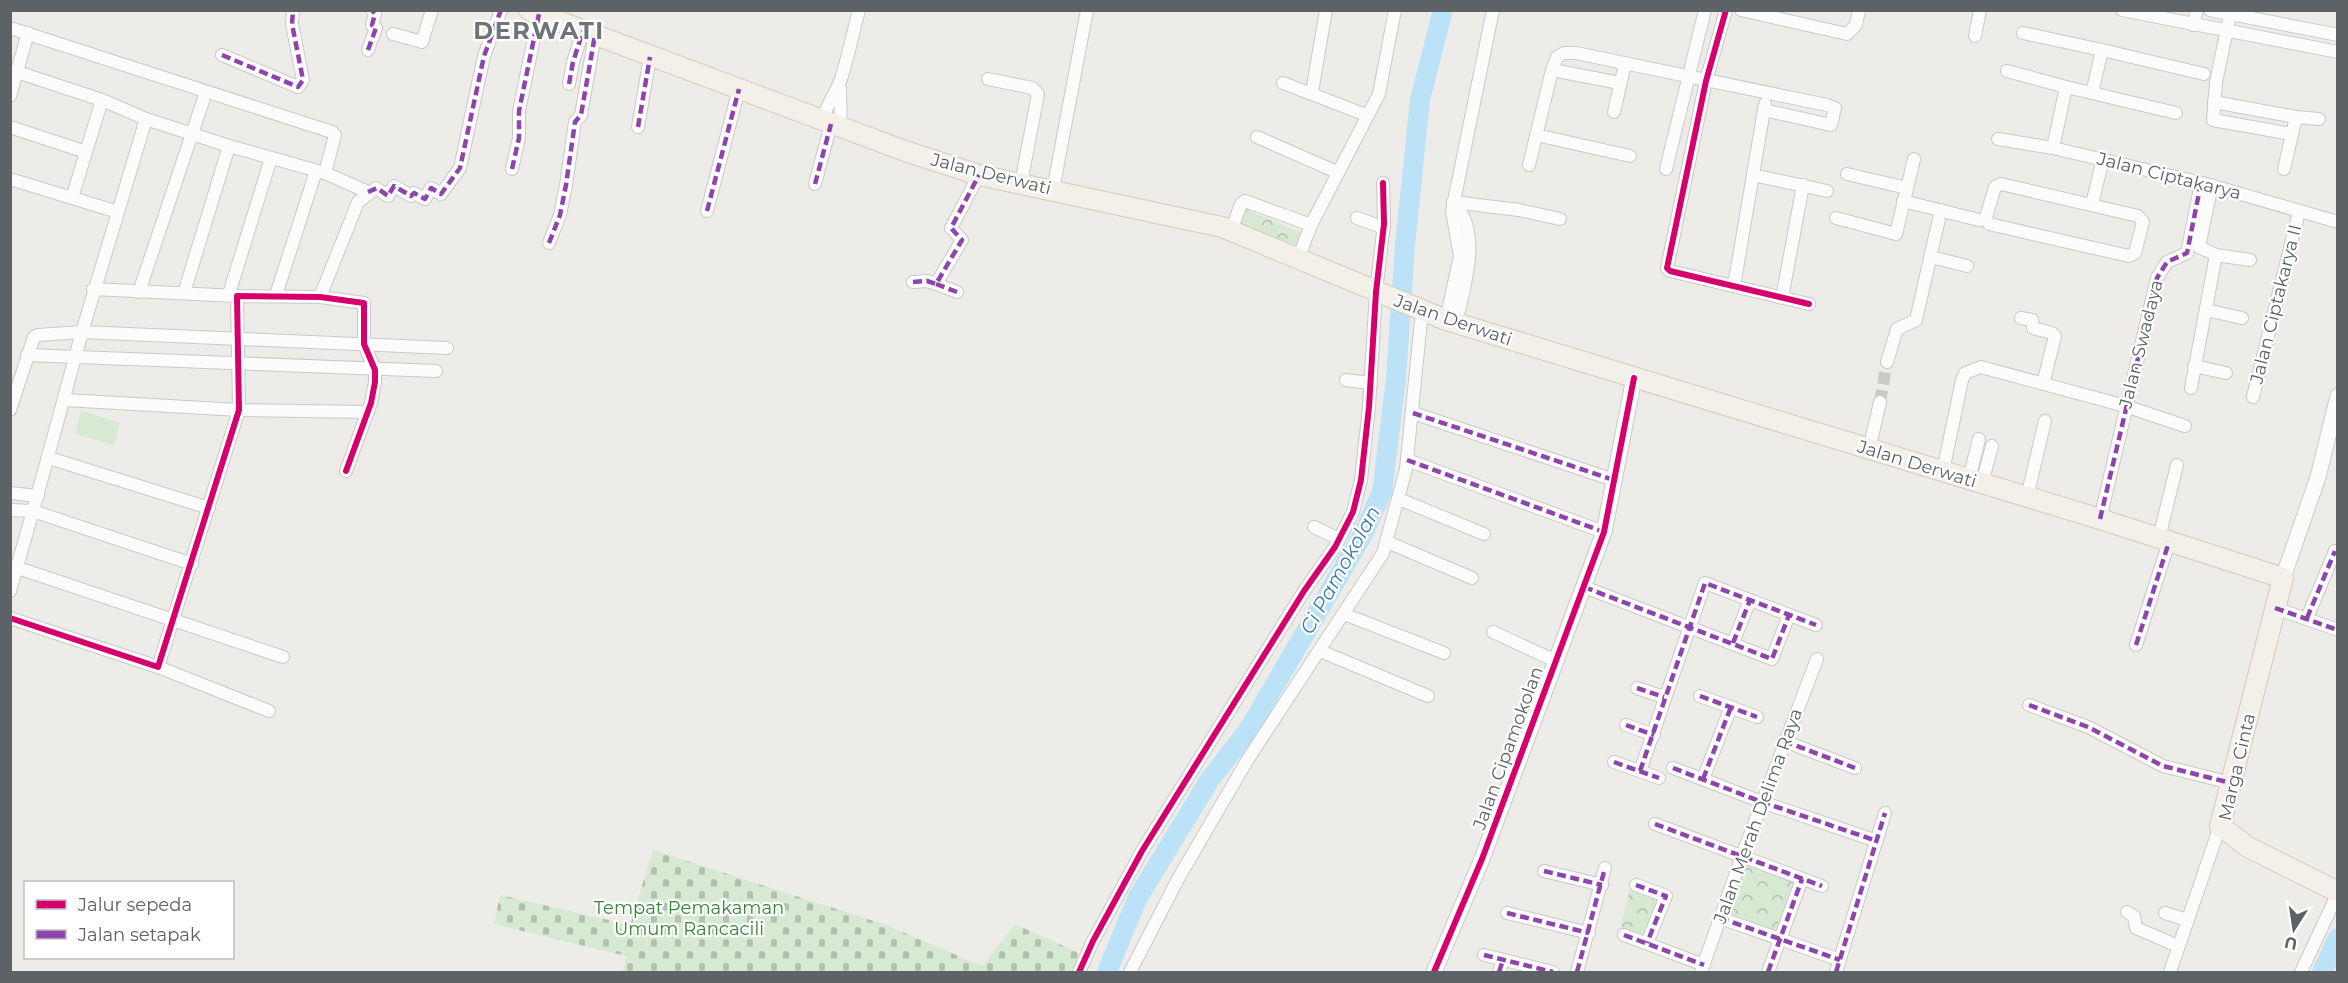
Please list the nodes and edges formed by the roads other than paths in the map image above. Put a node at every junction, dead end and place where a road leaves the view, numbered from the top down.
1 (293, 10) edge
2 (372, 10) edge
3 (432, 10) edge
4 (501, 10) edge
5 (859, 10) edge
6 (1087, 10) edge
7 (1326, 10) edge
8 (1395, 10) edge
9 (1493, 10) edge
10 (1705, 10) edge
11 (1726, 10) edge
12 (1740, 10) edge
13 (1859, 10) edge
14 (1980, 10) edge
15 (2122, 10) edge
16 (2197, 10) edge
17 (2210, 10) edge
18 (534, 12) edge
19 (2230, 15) junction
20 (2193, 25) junction
21 (10, 28) edge
22 (2226, 31) junction
23 (28, 33) junction
24 (589, 33) junction
25 (2023, 33) dead end
26 (393, 34) dead end
27 (2337, 35) edge
28 (1975, 36) dead end
29 (368, 50) dead end
30 (2102, 50) junction
31 (2337, 52) edge
32 (222, 55) dead end
33 (650, 57) junction
34 (1625, 64) junction
35 (1552, 70) junction
36 (2007, 71) dead end
37 (17, 72) junction
38 (2204, 74) dead end
39 (841, 78) junction
40 (1688, 78) junction
41 (988, 79) dead end
42 (1706, 81) junction
43 (1283, 83) dead end
44 (1620, 83) junction
45 (569, 84) dead end
46 (2066, 87) junction
47 (739, 89) junction
48 (206, 92) junction
49 (1312, 92) junction
50 (2092, 93) junction
51 (1766, 94) junction
52 (10, 96) edge
53 (102, 100) junction
54 (2214, 102) junction
55 (1764, 111) junction
56 (1614, 112) dead end
57 (2176, 112) dead end
58 (1366, 114) junction
59 (2296, 117) junction
60 (146, 119) junction
61 (2319, 119) dead end
62 (831, 124) junction
63 (10, 127) edge
64 (638, 128) dead end
65 (191, 132) junction
66 (2292, 134) junction
67 (1536, 135) junction
68 (1257, 137) dead end
69 (1998, 139) dead end
70 (229, 147) junction
71 (2053, 148) junction
72 (86, 152) junction
73 (1629, 156) dead end
74 (271, 158) junction
75 (1914, 159) dead end
76 (2103, 159) junction
77 (1529, 165) dead end
78 (513, 169) dead end
79 (1666, 169) dead end
80 (2283, 169) dead end
81 (320, 172) junction
82 (1337, 172) junction
83 (1847, 174) dead end
84 (980, 175) junction
85 (1753, 175) junction
86 (10, 178) edge
87 (1021, 183) junction
88 (1383, 183) dead end
89 (815, 184) dead end
90 (2207, 184) junction
91 (1803, 185) junction
92 (1907, 188) junction
93 (1053, 190) junction
94 (1827, 191) dead end
95 (368, 192) junction
96 (72, 198) junction
97 (1904, 201) junction
98 (1453, 202) junction
99 (2092, 204) junction
100 (1941, 210) junction
101 (707, 211) dead end
102 (118, 212) junction
103 (2299, 212) junction
104 (1357, 218) dead end
105 (1836, 218) dead end
106 (1560, 219) dead end
107 (1979, 220) dead end
108 (2337, 222) edge
109 (1311, 225) junction
110 (1384, 228) junction
111 (1231, 231) junction
112 (549, 243) dead end
113 (2216, 255) junction
114 (1930, 257) junction
115 (1298, 259) junction
116 (2250, 260) dead end
117 (1967, 266) dead end
118 (913, 282) dead end
119 (936, 284) junction
120 (1734, 286) junction
121 (93, 289) junction
122 (139, 292) junction
123 (957, 292) dead end
124 (184, 293) junction
125 (1378, 294) junction
126 (233, 295) junction
127 (276, 295) junction
128 (320, 297) junction
129 (1782, 298) junction
130 (1809, 304) dead end
131 (1419, 310) junction
132 (2206, 310) junction
133 (2021, 318) dead end
134 (2242, 318) dead end
135 (1451, 321) junction
136 (82, 333) junction
137 (237, 340) junction
138 (364, 344) junction
139 (447, 348) dead end
140 (27, 355) junction
141 (77, 357) junction
142 (1887, 363) tunnel mouth
143 (238, 364) junction
144 (2194, 366) junction
145 (375, 370) junction
146 (436, 371) dead end
147 (2226, 373) dead end
148 (1346, 380) dead end
149 (1640, 380) junction
150 (1371, 383) junction
151 (2043, 384) junction
152 (2191, 388) dead end
153 (2337, 396) edge
154 (2253, 397) dead end
155 (65, 400) junction
156 (1880, 402) tunnel mouth
157 (2125, 406) junction
158 (10, 410) edge
159 (239, 410) junction
160 (368, 412) junction
161 (1413, 413) junction
162 (2044, 421) dead end
163 (2185, 426) dead end
164 (1979, 439) dead end
165 (1992, 446) dead end
166 (1869, 450) junction
167 (49, 458) junction
168 (1407, 460) junction
169 (2177, 465) dead end
170 (346, 471) dead end
171 (1943, 471) junction
172 (1614, 480) junction
173 (1976, 481) junction
174 (10, 493) edge
175 (38, 496) junction
176 (2027, 497) junction
177 (1399, 499) junction
178 (209, 508) junction
179 (10, 510) edge
180 (33, 511) junction
181 (2100, 519) junction
182 (1314, 527) dead end
183 (1604, 532) junction
184 (1484, 534) dead end
185 (1339, 539) junction
186 (2164, 540) junction
187 (1387, 542) junction
188 (2335, 551) dead end
189 (192, 564) junction
190 (18, 568) junction
191 (1472, 578) dead end
192 (2283, 578) junction
193 (1584, 586) junction
194 (10, 591) edge
195 (1750, 600) junction
196 (2275, 608) junction
197 (1344, 614) junction
198 (1789, 615) junction
199 (10, 618) edge
200 (2307, 618) junction
201 (173, 622) junction
202 (1816, 625) dead end
203 (1689, 627) junction
204 (2337, 630) edge
205 (1492, 632) dead end
206 (1733, 644) junction
207 (2136, 645) dead end
208 (1320, 651) junction
209 (1444, 653) dead end
210 (283, 657) dead end
211 (1817, 659) dead end
212 (1556, 661) junction
213 (158, 667) junction
214 (1637, 688) dead end
215 (1428, 696) dead end
216 (1700, 696) dead end
217 (1664, 697) junction
218 (2029, 705) dead end
219 (1731, 707) junction
220 (269, 711) dead end
221 (1757, 717) dead end
222 (1626, 725) dead end
223 (1654, 735) junction
224 (1784, 741) junction
225 (1614, 762) dead end
226 (1673, 768) dead end
227 (1855, 768) dead end
228 (1640, 771) junction
229 (1659, 778) dead end
230 (1703, 779) junction
231 (2231, 783) junction
232 (1762, 802) junction
233 (1885, 813) dead end
234 (1655, 824) dead end
235 (2220, 826) junction
236 (1877, 841) junction
237 (1742, 856) junction
238 (1605, 868) dead end
239 (1544, 871) dead end
240 (1802, 879) junction
241 (1602, 885) junction
242 (1636, 885) dead end
243 (1822, 886) dead end
244 (2337, 892) edge
245 (2127, 912) dead end
246 (1507, 913) dead end
247 (2165, 913) dead end
248 (1720, 918) junction
249 (2187, 920) junction
250 (1589, 933) junction
251 (1624, 934) dead end
252 (1779, 939) junction
253 (1647, 943) junction
254 (2178, 946) junction
255 (1484, 956) dead end
256 (1501, 966) edge
257 (1838, 966) edge
258 (1702, 969) edge
259 (1079, 972) edge
260 (1130, 972) edge
261 (1434, 972) edge
262 (1548, 972) edge
263 (1577, 972) edge
264 (1768, 972) edge
265 (2170, 972) edge
266 (2301, 972) edge

1 - 32 street
2 - 29 street
3 - 26 street
4 - 95 street
5 - 39 street
6 - 93 street
7 - 49 street
8 - 58 street
9 - 98 street
10 - 40 street
11 - 42 street
12 - 13 street
14 - 28 street
15 - 20 street
16 - 20 street
17 - 19 street
18 - 24 main road, Jalan Derwati
18 - 78 street
19 - 22 street
19 - 27 street
20 - 22 street
21 - 23 street
22 - 31 street
22 - 54 street
23 - 37 street
23 - 48 street
24 - 33 main road, Jalan Derwati
24 - 45 street
24 - 112 street
25 - 30 street
30 - 38 street
30 - 50 street
33 - 47 main road, Jalan Derwati
33 - 64 street
34 - 35 street
34 - 40 street
34 - 44 street
35 - 44 street
35 - 67 street
36 - 46 street
37 - 52 street
37 - 53 street
39 - 62 street
39 - 62 street
40 - 42 street
40 - 79 street
41 - 87 street
42 - 51 street
42 - 120 street
43 - 49 street
44 - 56 street
46 - 50 street
46 - 71 street
47 - 62 main road, Jalan Derwati
47 - 101 street
48 - 65 street
48 - 81 street
49 - 58 street
50 - 57 street
51 - 55 street
51 - 55 street
53 - 60 street
53 - 72 street
54 - 59 street
54 - 66 street
55 - 85 street
58 - 82 street
59 - 61 street
59 - 66 street
60 - 65 street
60 - 102 street
62 - 84 main road, Jalan Derwati
62 - 89 street
63 - 72 street
65 - 70 street
65 - 122 street
66 - 80 street
67 - 73 street
67 - 77 street
68 - 82 street
69 - 71 street, Jalan Ciptakarya
70 - 74 street
70 - 124 street
71 - 76 street, Jalan Ciptakarya
72 - 96 street
74 - 81 street
74 - 126 street
75 - 92 street
76 - 90 street, Jalan Ciptakarya
76 - 99 street
81 - 95 street
81 - 127 street
82 - 109 street
83 - 92 street
84 - 87 main road, Jalan Derwati
84 - 119 street
85 - 91 street
85 - 120 street
86 - 96 street
87 - 93 main road, Jalan Derwati
88 - 110 street
90 - 103 street, Jalan Ciptakarya
90 - 113 street
90 - 157 street, Jalan Swadaya
91 - 94 street
91 - 129 street
92 - 97 street
93 - 111 main road, Jalan Derwati
95 - 128 street
96 - 102 street
97 - 100 street
97 - 105 street
98 - 106 street
98 - 135 street
99 - 99 street
100 - 107 street
100 - 114 street
102 - 121 street
103 - 108 street, Jalan Ciptakarya
103 - 154 street, Jalan Ciptakarya II
104 - 110 street
109 - 111 street
109 - 115 street
110 - 125 street
111 - 115 main road, Jalan Derwati
113 - 116 street
113 - 132 street
114 - 117 street
114 - 142 street
115 - 125 main road, Jalan Derwati
118 - 119 street
119 - 123 street
120 - 129 street
121 - 122 street
121 - 136 street
122 - 124 street
124 - 126 street
125 - 131 main road, Jalan Derwati
125 - 150 street
126 - 127 street
126 - 137 street
127 - 128 street
128 - 138 street
129 - 130 street
131 - 135 main road, Jalan Derwati
131 - 161 street
132 - 134 street
132 - 144 street
133 - 151 street
135 - 149 main road, Jalan Derwati
136 - 137 street
136 - 140 street
136 - 141 street
137 - 138 street
137 - 143 street
138 - 139 street
138 - 145 street
140 - 141 street
140 - 158 street
141 - 143 street
141 - 155 street
143 - 145 street
143 - 159 street
144 - 147 street
144 - 152 street
145 - 146 street
145 - 160 street
148 - 150 street
149 - 166 main road, Jalan Derwati
149 - 172 street, Jalan Cipamokolan
150 - 185 street
151 - 157 street
151 - 171 street
153 - 192 street
155 - 159 street
155 - 167 street
156 - 166 street
157 - 163 street
157 - 181 street, Jalan Swadaya
159 - 160 street
159 - 178 street
160 - 170 street
161 - 168 street
161 - 172 street
162 - 176 street
164 - 173 street
165 - 173 street
166 - 171 main road, Jalan Derwati
167 - 175 street
167 - 178 street
168 - 177 street
168 - 183 street
169 - 186 street
171 - 173 main road, Jalan Derwati
172 - 183 street, Jalan Cipamokolan
173 - 176 main road, Jalan Derwati
174 - 175 street
175 - 180 street
176 - 181 main road, Jalan Derwati
177 - 184 street
177 - 187 street
178 - 189 street
179 - 180 street
180 - 189 street
180 - 190 street
181 - 186 main road, Jalan Derwati
182 - 185 street
183 - 193 street, Jalan Cipamokolan
185 - 259 street
186 - 192 main road, Jalan Derwati
186 - 207 street
187 - 191 street
187 - 197 street
188 - 200 street
189 - 201 street
190 - 194 street
190 - 201 street
192 - 196 main road, Marga Cinta
193 - 203 street
193 - 212 street, Jalan Cipamokolan
195 - 198 street
195 - 203 street
195 - 206 street
196 - 200 street
196 - 231 main road, Marga Cinta
197 - 208 street
197 - 209 street
198 - 202 street
198 - 206 street
199 - 213 street
200 - 204 street
201 - 210 street
201 - 213 street
203 - 206 street
203 - 217 street
205 - 212 street
208 - 215 street
208 - 260 street
211 - 224 street, Jalan Merah Delima Raya
212 - 261 street, Jalan Cipamokolan
213 - 220 street
214 - 217 street
216 - 219 street
217 - 223 street
218 - 231 street
219 - 221 street
219 - 230 street
222 - 223 street
223 - 228 street
224 - 227 street
224 - 232 street, Jalan Merah Delima Raya
225 - 228 street
226 - 230 street
228 - 229 street
230 - 232 street
231 - 235 main road, Marga Cinta
232 - 236 street
232 - 237 street, Jalan Merah Delima Raya
233 - 236 street
234 - 237 street
235 - 244 main road, Marga Cinta
235 - 249 street
236 - 257 street
237 - 240 street
237 - 248 street, Jalan Merah Delima Raya
238 - 241 street
239 - 241 street
240 - 243 street
240 - 252 street
241 - 250 street
242 - 253 street
244 - 266 street
245 - 254 street
246 - 250 street
247 - 249 street
248 - 252 street
248 - 258 street, Jalan Merah Delima Raya
249 - 254 street
250 - 263 street
251 - 253 street
252 - 257 street
252 - 264 street
253 - 258 street
254 - 265 street
255 - 256 street
256 - 262 street

